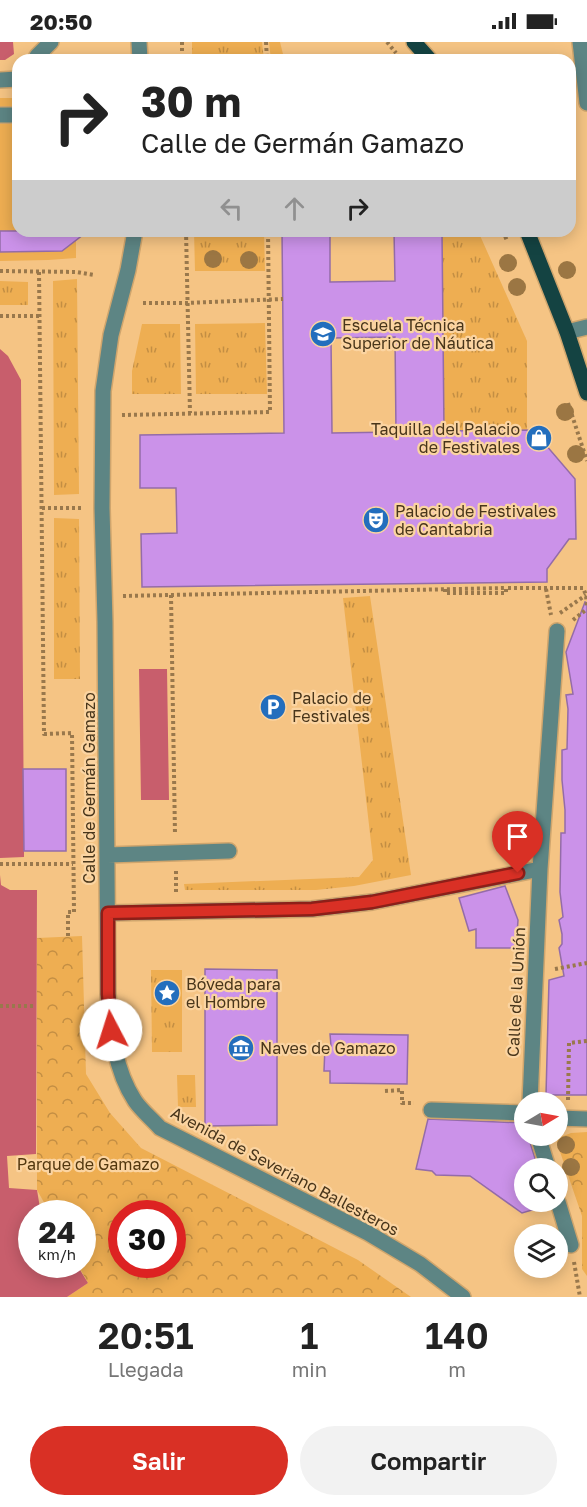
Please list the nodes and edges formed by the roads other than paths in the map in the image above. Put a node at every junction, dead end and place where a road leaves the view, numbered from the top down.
1 (51, 42) edge
2 (414, 42) edge
3 (580, 42) edge
4 (40, 54) edge
5 (425, 54) edge
6 (587, 103) edge
7 (134, 237) edge
8 (529, 237) edge
9 (587, 327) edge
10 (567, 332) junction
11 (587, 393) edge
12 (555, 625) road end
13 (229, 851) dead end
14 (108, 855) junction
15 (540, 869) junction
16 (108, 913) junction
17 (530, 1092) edge
18 (432, 1110) road end
19 (514, 1113) edge
20 (568, 1118) edge
21 (587, 1119) edge
22 (561, 1212) edge
23 (571, 1245) road end
24 (463, 1297) edge

1 - 4 street
2 - 5 main road
3 - 6 street
7 - 14 street, Calle de Germán Gamazo
8 - 10 main road
9 - 10 street
10 - 11 main road
12 - 15 street, Calle de la Unión
13 - 14 street
14 - 16 street, Calle de Germán Gamazo
15 - 16 street
15 - 17 street, Calle de la Unión
16 - 24 street, Avenida de Severiano Ballesteros
18 - 19 street
20 - 21 street
22 - 23 street

